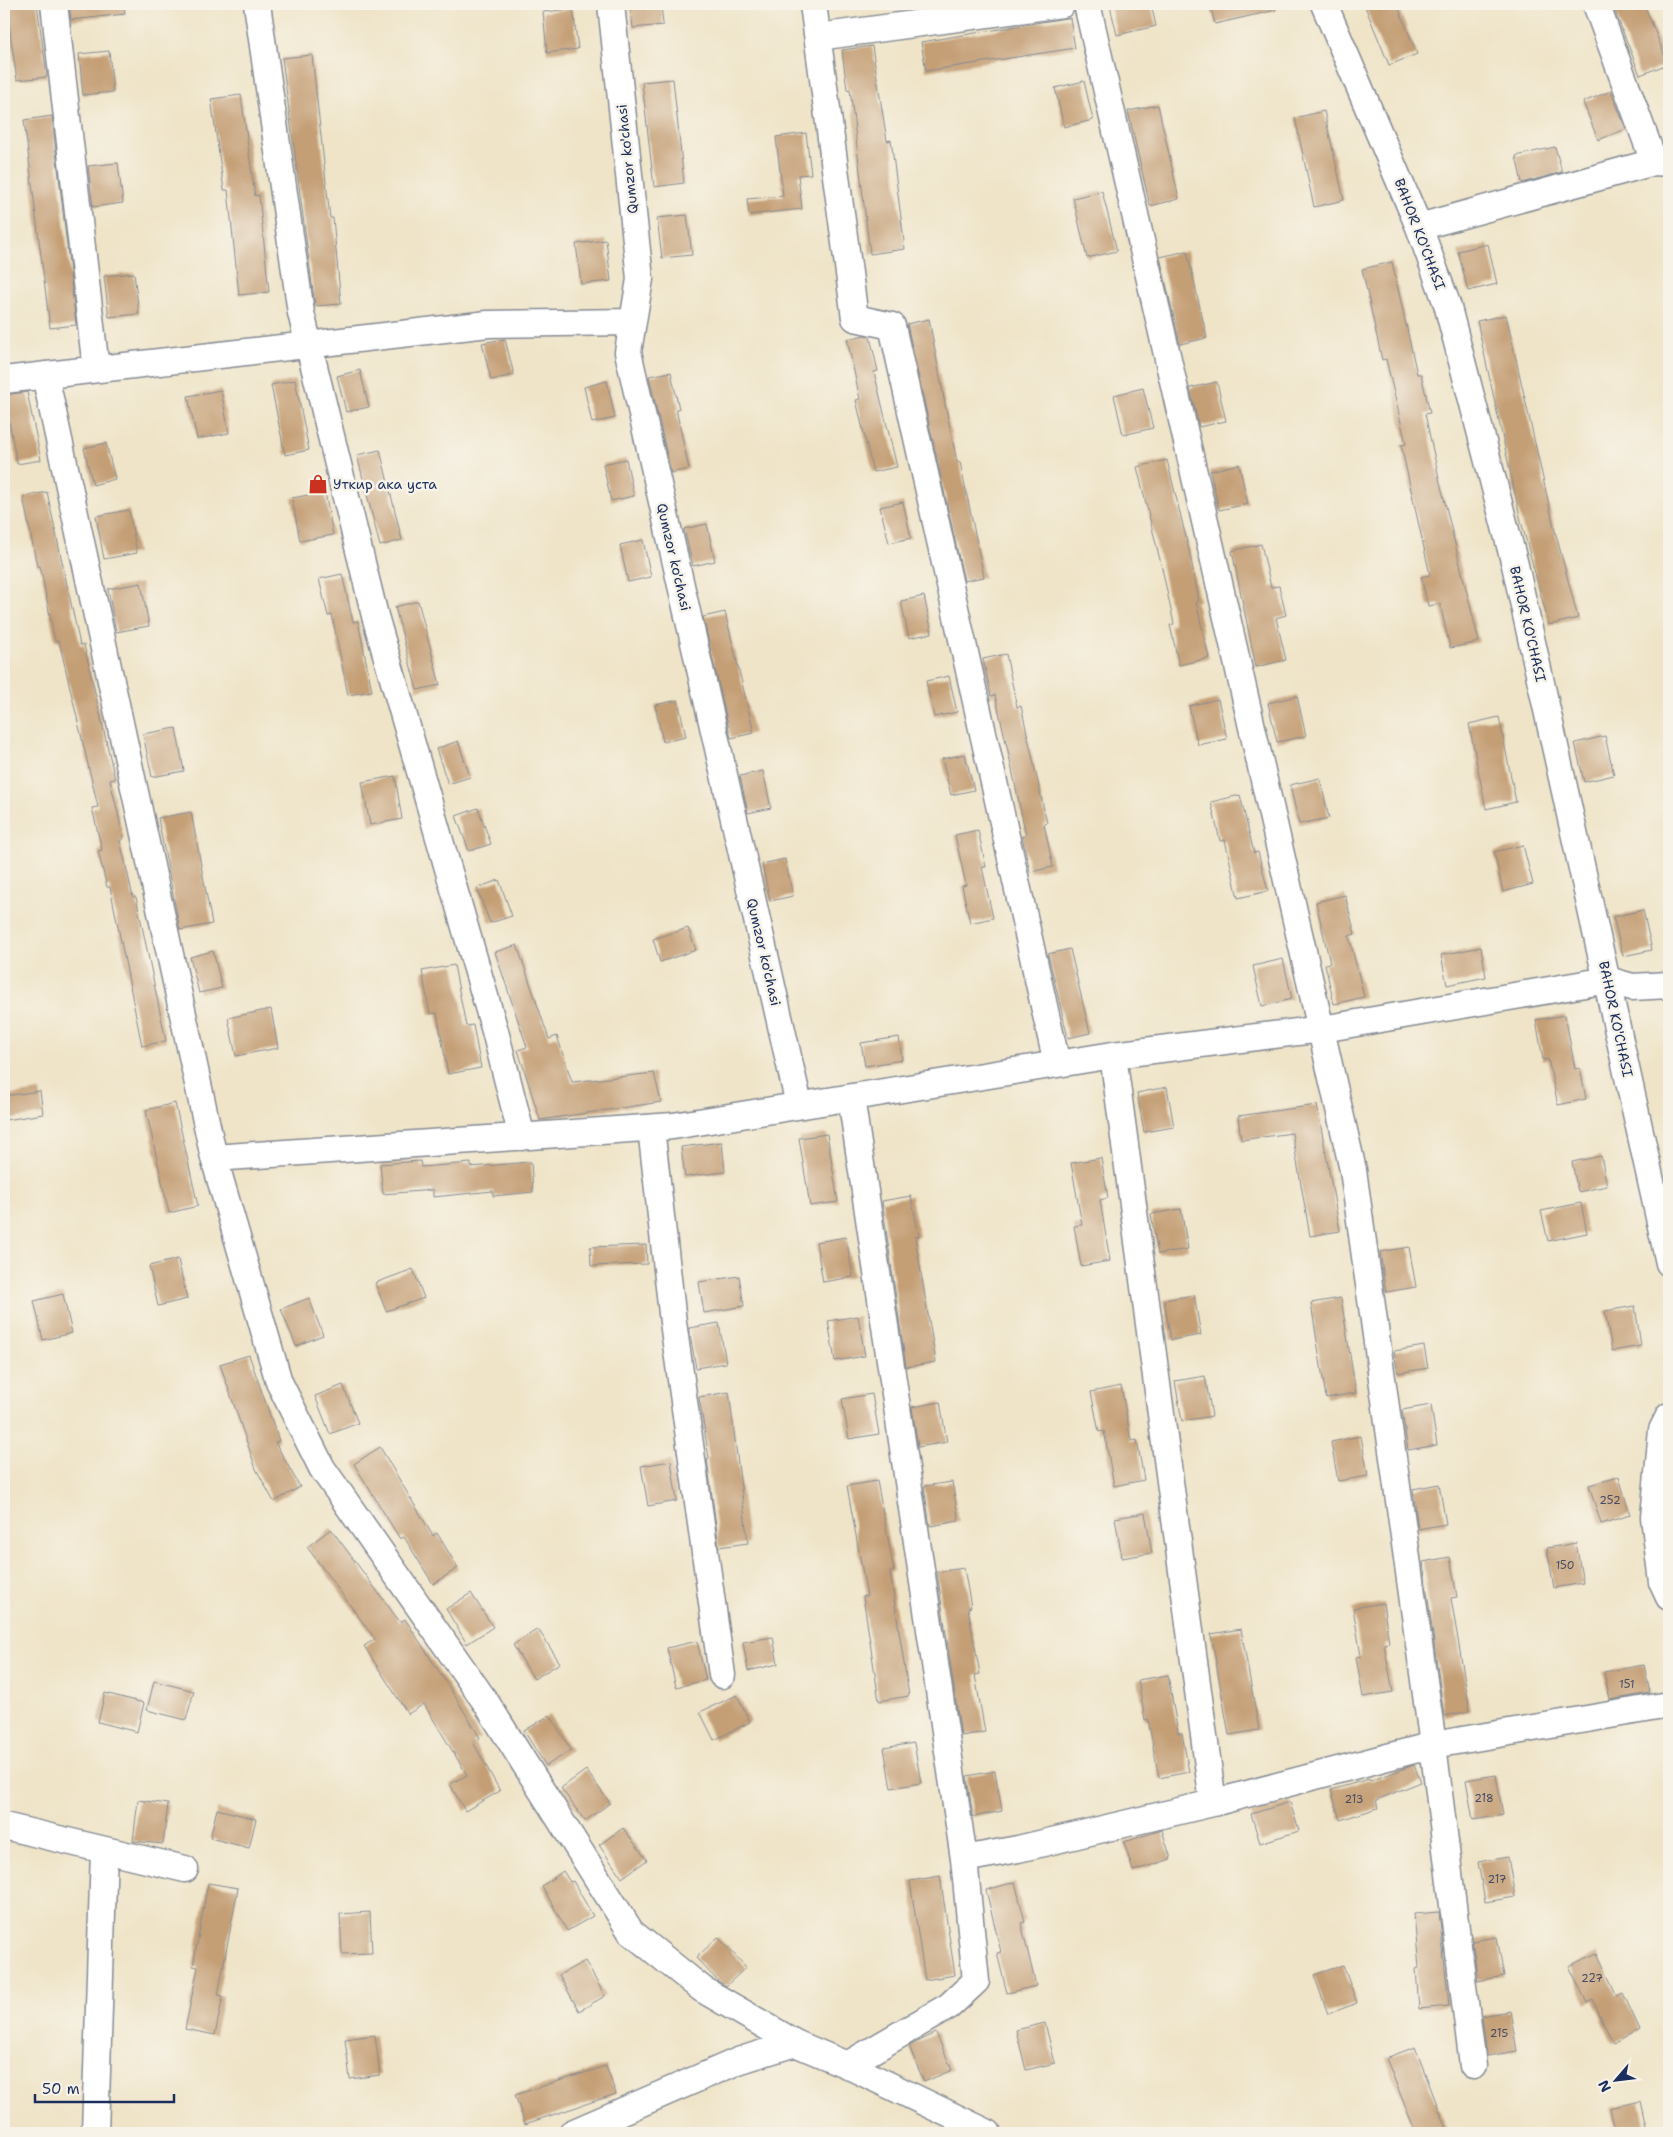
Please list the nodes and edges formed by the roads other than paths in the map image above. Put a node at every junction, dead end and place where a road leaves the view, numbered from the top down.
1 (54, 4) edge
2 (257, 4) edge
3 (611, 4) edge
4 (814, 4) edge
5 (1062, 4) edge
6 (1087, 4) edge
7 (1324, 4) edge
8 (1596, 4) edge
9 (818, 38) junction
10 (1662, 163) edge
11 (1419, 227) junction
12 (633, 322) junction
13 (309, 345) junction
14 (96, 369) junction
15 (45, 375) junction
16 (4, 380) edge
17 (1608, 980) junction
18 (1669, 984) edge
19 (1322, 1029) junction
20 (1113, 1055) junction
21 (1057, 1064) junction
22 (851, 1097) junction
23 (799, 1105) junction
24 (650, 1128) junction
25 (522, 1137) junction
26 (214, 1158) junction
27 (1669, 1263) edge
28 (1669, 1416) edge
29 (1669, 1597) edge
30 (722, 1675) dead end
31 (1669, 1705) edge
32 (1432, 1745) junction
33 (1213, 1804) junction
34 (4, 1826) edge
35 (104, 1850) junction
36 (964, 1858) junction
37 (185, 1869) dead end
38 (795, 2043) junction
39 (847, 2065) junction
40 (1472, 2066) dead end
41 (95, 2133) edge
42 (572, 2133) edge
43 (988, 2133) edge

1 - 14 street
2 - 13 street
3 - 12 street, Qumzor ko'chasi
4 - 9 street
5 - 9 street
6 - 19 street
7 - 11 street, BAHOR KO'CHASI
8 - 10 street
9 - 21 street
10 - 11 street
11 - 17 street, BAHOR KO'CHASI
12 - 13 street
12 - 23 street, Qumzor ko'chasi
13 - 14 street
13 - 25 street
14 - 15 street
15 - 16 street
15 - 26 street
17 - 18 street
17 - 19 street
17 - 27 street, BAHOR KO'CHASI
19 - 20 street
19 - 32 street
20 - 21 street
20 - 33 street
21 - 22 street
22 - 23 street
22 - 36 street
23 - 24 street
24 - 25 street
24 - 30 street
25 - 26 street
26 - 38 street
28 - 29 street
31 - 32 street
32 - 33 street
32 - 40 street
33 - 36 street
34 - 35 street
35 - 37 street
35 - 41 street
36 - 39 street
38 - 39 street
38 - 42 street
39 - 43 street

